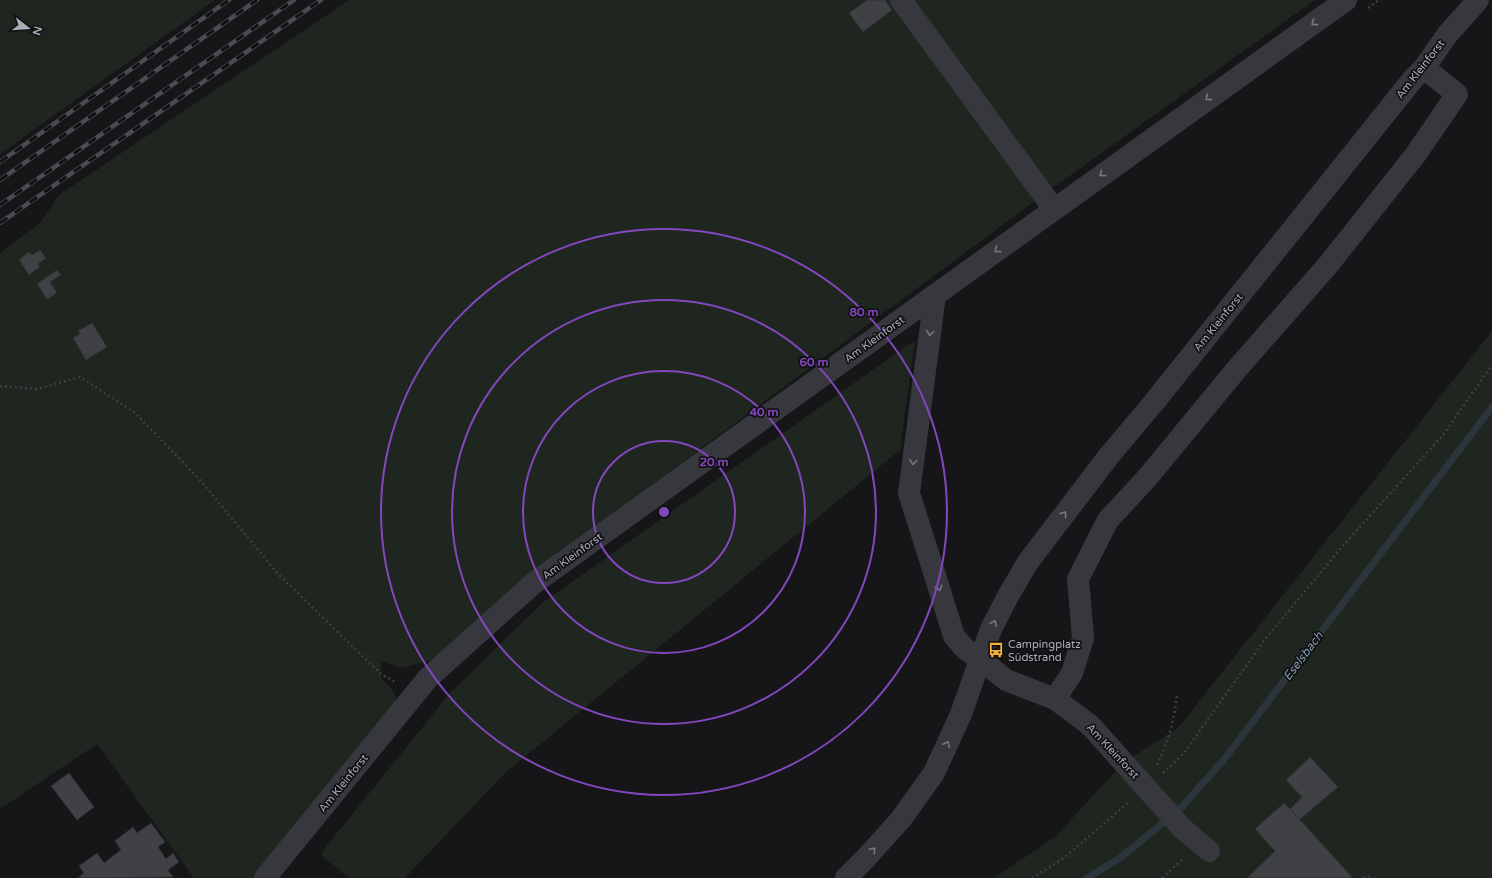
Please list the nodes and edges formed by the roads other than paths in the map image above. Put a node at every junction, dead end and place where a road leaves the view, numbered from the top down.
1 (901, 0) edge
2 (1346, 0) edge
3 (1478, 0) edge
4 (1424, 68) junction
5 (1054, 209) junction
6 (935, 295) junction
7 (980, 659) junction
8 (1055, 699) junction
9 (1204, 847) road end
10 (265, 878) edge
11 (846, 878) edge

1 - 5 street
2 -> 5 street, Am Kleinforst
3 - 4 street, Am Kleinforst
7 -> 4 street, Am Kleinforst
4 - 8 street
5 -> 6 street, Am Kleinforst
6 -> 7 street, Am Kleinforst
6 - 10 street, Am Kleinforst
7 - 8 street, Am Kleinforst
11 -> 7 street, Am Kleinforst
8 - 9 street, Am Kleinforst

